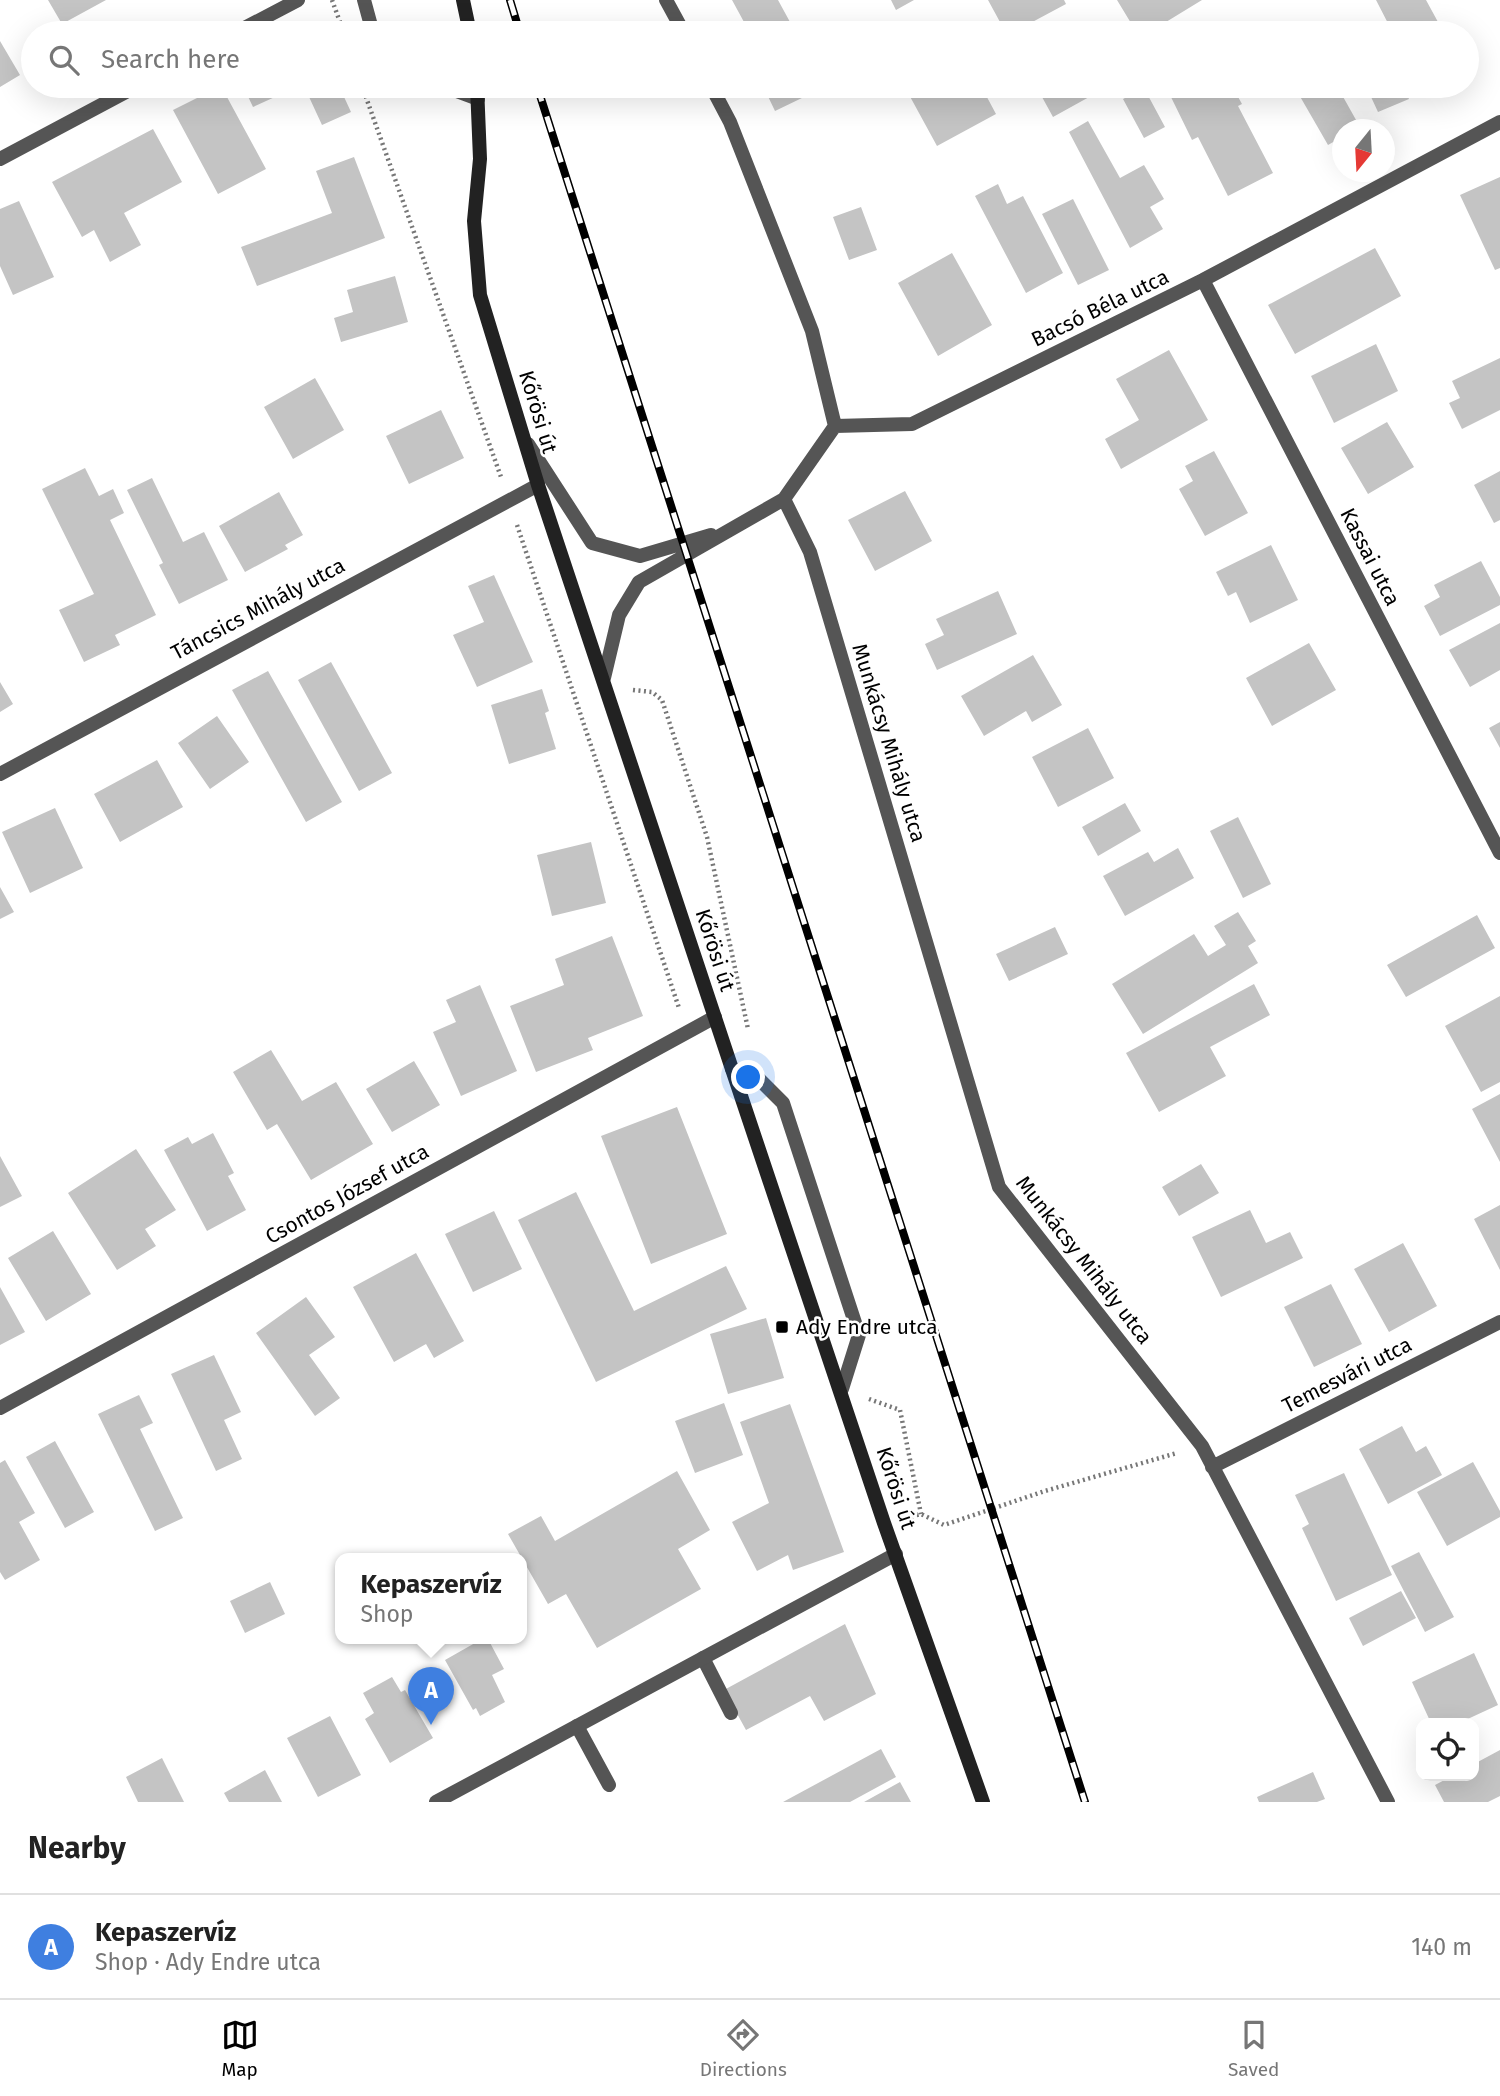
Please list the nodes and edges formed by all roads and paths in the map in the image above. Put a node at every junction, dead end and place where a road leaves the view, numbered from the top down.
1 (298, 0) edge
2 (332, 0) edge
3 (363, 0) edge
4 (463, 0) edge
5 (666, 0) edge
6 (258, 21) edge
7 (340, 21) edge
8 (369, 21) edge
9 (467, 21) edge
10 (677, 21) edge
11 (114, 98) edge
12 (366, 98) edge
13 (477, 98) edge
14 (717, 98) edge
15 (1500, 122) edge
16 (0, 159) edge
17 (1203, 280) junction
18 (835, 426) junction
19 (522, 433) junction
20 (538, 485) junction
21 (508, 498) junction
22 (784, 499) junction
23 (736, 527) junction
24 (605, 683) junction
25 (576, 701) junction
26 (0, 774) edge
27 (1500, 853) edge
28 (715, 1017) junction
29 (687, 1032) junction
30 (732, 1069) junction
31 (758, 1078) junction
32 (1500, 1322) edge
33 (842, 1389) junction
34 (0, 1408) edge
35 (1202, 1446) junction
36 (1212, 1466) junction
37 (921, 1514) junction
38 (884, 1523) junction
39 (896, 1555) junction
40 (703, 1658) junction
41 (731, 1713) dead end
42 (576, 1726) junction
43 (609, 1785) dead end
44 (436, 1802) edge
45 (983, 1802) edge
46 (1388, 1802) edge

1 - 6 street
2 - 7 path
3 - 8 street
4 - 9 main road
5 - 10 street
11 - 16 street
12 - 21 path
13 - 19 main road, Kőrösi út
14 - 18 street
15 - 17 street, Bacsó Béla utca
17 - 18 street, Bacsó Béla utca
17 - 27 street, Kassai utca
18 - 22 street
19 - 20 main road, Kőrösi út
19 - 23 street
20 - 21 street, Táncsics Mihály utca
20 - 24 main road, Kőrösi út
21 - 25 path
21 - 26 street, Táncsics Mihály utca
22 - 23 street
22 - 35 street, Munkácsy Mihály utca
23 - 24 street
24 - 25 path
24 - 28 main road, Kőrösi út
24 - 31 path
25 - 29 path
28 - 29 street, Csontos József utca
28 - 30 main road, Kőrösi út
29 - 34 street, Csontos József utca
30 - 31 street
30 - 33 main road, Kőrösi út
31 - 33 street
32 - 36 street, Temesvári utca
33 - 37 path
33 - 38 main road, Kőrösi út
35 - 36 street, Munkácsy Mihály utca
35 - 37 path
36 - 46 street, Munkácsy Mihály utca
37 - 38 path
38 - 39 main road, Kőrösi út
39 - 40 street
39 - 45 main road, Kőrösi út
40 - 41 street
40 - 42 street
42 - 43 street
42 - 44 street

